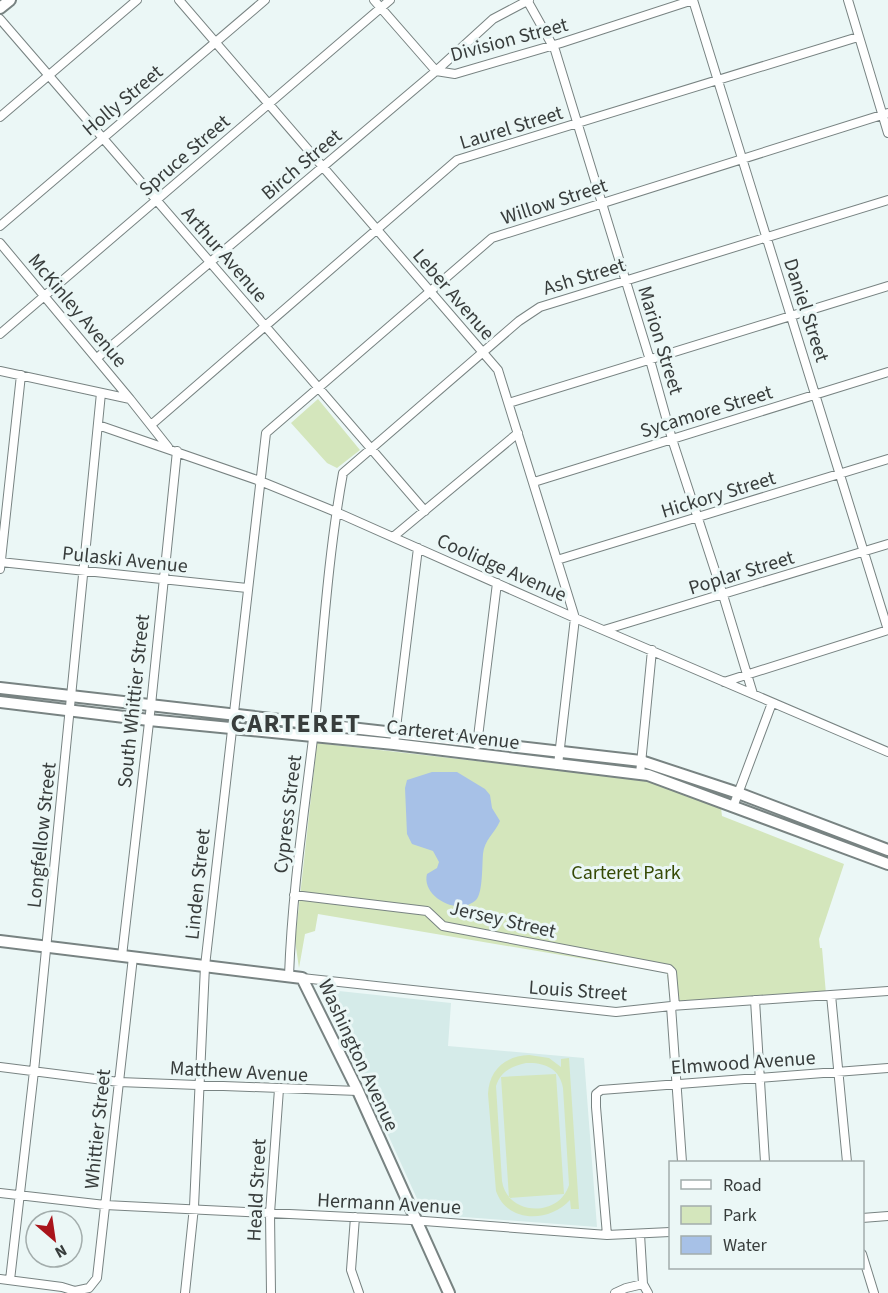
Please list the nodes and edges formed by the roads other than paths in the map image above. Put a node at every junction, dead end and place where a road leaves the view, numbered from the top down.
1 (10, 0) edge
2 (137, 0) edge
3 (179, 0) edge
4 (265, 0) edge
5 (374, 0) edge
6 (390, 0) edge
7 (528, 0) edge
8 (693, 0) edge
9 (848, 0) edge
10 (0, 8) edge
11 (381, 8) junction
12 (0, 19) edge
13 (858, 37) junction
14 (215, 42) junction
15 (551, 45) junction
16 (436, 71) junction
17 (49, 75) junction
18 (719, 81) junction
19 (269, 104) junction
20 (885, 114) edge
21 (0, 117) edge
22 (577, 124) junction
23 (888, 133) edge
24 (103, 137) junction
25 (742, 159) junction
26 (324, 166) junction
27 (157, 200) junction
28 (888, 200) edge
29 (601, 203) junction
30 (0, 226) edge
31 (376, 229) junction
32 (766, 237) junction
33 (0, 243) edge
34 (210, 261) junction
35 (626, 281) junction
36 (888, 286) edge
37 (429, 292) junction
38 (45, 296) junction
39 (791, 316) junction
40 (265, 326) junction
41 (0, 334) edge
42 (482, 353) junction
43 (97, 358) junction
44 (651, 360) junction
45 (0, 371) edge
46 (888, 372) edge
47 (21, 375) junction
48 (318, 387) junction
49 (101, 393) junction
50 (816, 394) junction
51 (130, 399) junction
52 (509, 403) junction
53 (98, 425) junction
54 (151, 425) junction
55 (518, 433) junction
56 (672, 439) junction
57 (173, 449) junction
58 (371, 449) junction
59 (888, 459) edge
60 (840, 474) junction
61 (260, 481) junction
62 (534, 482) junction
63 (424, 511) junction
64 (336, 512) junction
65 (698, 517) junction
66 (393, 537) junction
67 (888, 544) edge
68 (418, 548) junction
69 (865, 552) junction
70 (557, 560) junction
71 (0, 562) edge
72 (0, 569) edge
73 (83, 571) junction
74 (162, 579) junction
75 (497, 583) junction
76 (247, 588) junction
77 (723, 595) junction
78 (575, 618) junction
79 (604, 630) junction
80 (888, 630) edge
81 (652, 650) junction
82 (747, 674) junction
83 (724, 682) junction
84 (0, 688) edge
85 (753, 694) junction
86 (71, 696) junction
87 (0, 702) edge
88 (772, 703) junction
89 (151, 705) junction
90 (70, 709) junction
91 (233, 714) junction
92 (149, 720) junction
93 (314, 724) junction
94 (231, 728) junction
95 (396, 731) junction
96 (313, 737) junction
97 (477, 741) junction
98 (394, 744) junction
99 (560, 751) junction
100 (888, 752) edge
101 (475, 755) junction
102 (641, 761) junction
103 (558, 765) junction
104 (640, 774) junction
105 (738, 793) junction
106 (733, 807) junction
107 (814, 822) junction
108 (809, 836) junction
109 (888, 850) edge
110 (888, 864) edge
111 (294, 895) junction
112 (0, 941) edge
113 (46, 946) junction
114 (127, 956) junction
115 (205, 966) junction
116 (289, 976) junction
117 (302, 978) junction
118 (888, 991) edge
119 (831, 995) junction
120 (755, 1000) junction
121 (673, 1006) junction
122 (0, 1066) edge
123 (888, 1068) edge
124 (34, 1071) junction
125 (838, 1072) junction
126 (759, 1078) junction
127 (119, 1082) junction
128 (676, 1083) junction
129 (199, 1086) junction
130 (279, 1089) junction
131 (358, 1092) junction
132 (682, 1161) edge
133 (765, 1161) edge
134 (847, 1161) edge
135 (0, 1193) edge
136 (20, 1196) junction
137 (105, 1205) junction
138 (192, 1209) junction
139 (270, 1213) junction
140 (888, 1216) edge
141 (355, 1217) junction
142 (864, 1218) edge
143 (416, 1220) junction
144 (669, 1232) edge
145 (640, 1234) junction
146 (606, 1235) junction
147 (864, 1260) edge
148 (0, 1279) edge
149 (10, 1280) junction
150 (643, 1284) junction
151 (75, 1292) edge
152 (185, 1293) edge
153 (271, 1293) edge
154 (359, 1293) edge
155 (449, 1293) edge
156 (615, 1293) edge
157 (648, 1293) edge
158 (874, 1293) edge

1 - 10 street
2 - 17 street
3 - 14 street, Leber Avenue
4 - 14 street, Holly Street
5 - 11 street
6 - 11 street, Spruce Street
7 - 15 street, Marion Street
7 - 16 street, Birch Street
8 - 15 street, Division Street
8 - 18 street, Daniel Street
9 - 13 street
11 - 16 street
11 - 19 street, Spruce Street
12 - 17 street, Arthur Avenue
13 - 18 street, Laurel Street
13 - 20 street
14 - 19 street, Leber Avenue
14 - 24 street, Holly Street
15 - 16 street, Division Street
15 - 22 street, Marion Street
16 - 26 street, Birch Street
17 - 21 street
17 - 24 street, Arthur Avenue
18 - 22 street, Laurel Street
18 - 25 street, Daniel Street
19 - 26 street, Leber Avenue
19 - 27 street, Spruce Street
20 - 23 street
20 - 25 street, Willow Street
22 - 29 street, Marion Street
22 - 31 street, Laurel Street
24 - 27 street, Arthur Avenue
24 - 30 street, Holly Street
25 - 29 street, Willow Street
25 - 32 street, Daniel Street
26 - 31 street, Leber Avenue
26 - 34 street, Birch Street
27 - 34 street, Arthur Avenue
27 - 38 street, Spruce Street
28 - 32 street, Ash Street
29 - 35 street, Marion Street
29 - 37 street, Willow Street
31 - 37 street, Leber Avenue
31 - 40 street, Laurel Street
32 - 35 street, Ash Street
32 - 39 street, Daniel Street
33 - 38 street, McKinley Avenue
34 - 40 street, Arthur Avenue
34 - 43 street, Birch Street
35 - 42 street, Ash Street
35 - 44 street, Marion Street
36 - 39 street
37 - 42 street, Leber Avenue
37 - 48 street, Willow Street
38 - 41 street, Spruce Street
38 - 43 street, McKinley Avenue
39 - 44 street
39 - 50 street, Daniel Street
40 - 48 street, Arthur Avenue
40 - 54 street, Laurel Street
42 - 52 street, Leber Avenue
42 - 58 street, Ash Street
43 - 51 street, McKinley Avenue
44 - 52 street
44 - 56 street, Marion Street
45 - 47 street, McKinley Avenue
46 - 50 street, Sycamore Street
47 - 49 street, McKinley Avenue
47 - 71 street
48 - 58 street, Arthur Avenue
48 - 61 street, Willow Street
49 - 51 street, McKinley Avenue
49 - 53 street, Longfellow Street
50 - 56 street, Sycamore Street
50 - 60 street, Daniel Street
51 - 54 street, McKinley Avenue
52 - 55 street, Leber Avenue
53 - 57 street, Coolidge Avenue
53 - 73 street, Longfellow Street
54 - 57 street, McKinley Avenue
55 - 62 street, Leber Avenue
55 - 63 street
56 - 62 street, Sycamore Street
56 - 65 street, Marion Street
57 - 61 street, Coolidge Avenue
57 - 74 street, South Whittier Street
58 - 63 street, Arthur Avenue
58 - 64 street, Ash Street
59 - 60 street, Hickory Street
60 - 65 street, Hickory Street
60 - 69 street, Daniel Street
61 - 64 street, Coolidge Avenue
61 - 76 street, Linden Street
62 - 70 street, Leber Avenue
63 - 66 street
64 - 66 street, Coolidge Avenue
64 - 93 street, Cypress Street
65 - 70 street, Hickory Street
65 - 77 street, Marion Street
66 - 68 street, Coolidge Avenue
67 - 69 street, Poplar Street
68 - 75 street, Coolidge Avenue
68 - 95 street
69 - 77 street, Poplar Street
69 - 80 street, Daniel Street
70 - 78 street, Leber Avenue
71 - 72 street
71 - 73 street, Pulaski Avenue
73 - 74 street, Pulaski Avenue
73 - 86 street, Longfellow Street
74 - 76 street, Pulaski Avenue
74 - 89 street, South Whittier Street
75 - 78 street, Coolidge Avenue
75 - 97 street
76 - 91 street, Linden Street
77 - 79 street, Poplar Street
77 - 82 street, Marion Street
78 - 79 street, Coolidge Avenue
78 - 99 street
79 - 81 street, Coolidge Avenue
80 - 82 street
81 - 83 street, Coolidge Avenue
81 - 102 street
82 - 83 street
82 - 85 street, Marion Street
83 - 85 street, Coolidge Avenue
84 - 86 street, Carteret Avenue
85 - 88 street, Coolidge Avenue
86 - 89 street, Carteret Avenue
86 - 90 street, Longfellow Street
87 - 90 street, Carteret Avenue
88 - 100 street, Coolidge Avenue
88 - 105 street
89 - 91 street, Carteret Avenue
89 - 92 street, South Whittier Street
90 - 92 street, Carteret Avenue
90 - 113 street, Longfellow Street
91 - 93 street, Carteret Avenue
91 - 94 street, Linden Street
92 - 94 street, Carteret Avenue
92 - 114 street, South Whittier Street
93 - 95 street, Carteret Avenue
93 - 96 street, Cypress Street
94 - 96 street, Carteret Avenue
94 - 115 street, Linden Street
95 - 97 street, Carteret Avenue
95 - 98 street
96 - 98 street, Carteret Avenue
96 - 111 street, Cypress Street
97 - 99 street, Carteret Avenue
97 - 101 street
98 - 101 street, Carteret Avenue
99 - 102 street, Carteret Avenue
99 - 103 street
101 - 103 street, Carteret Avenue
102 - 104 street
102 - 105 street, Carteret Avenue
103 - 104 street, Carteret Avenue
104 - 106 street, Carteret Avenue
105 - 106 street
105 - 107 street, Carteret Avenue
106 - 108 street, Carteret Avenue
107 - 108 street
107 - 109 street, Carteret Avenue
108 - 110 street, Carteret Avenue
111 - 116 street, Cypress Street
111 - 121 street, Jersey Street
112 - 113 street, Washington Avenue
113 - 114 street, Washington Avenue
113 - 124 street, Longfellow Street
114 - 115 street, Washington Avenue
114 - 127 street, Whittier Street
115 - 116 street, Washington Avenue
115 - 129 street, Linden Street
116 - 117 street, Washington Avenue
117 - 121 street, Louis Street
117 - 131 street, Washington Avenue
118 - 119 street, Louis Street
119 - 120 street, Louis Street
119 - 125 street
120 - 121 street, Louis Street
120 - 126 street
121 - 128 street, Jersey Street
122 - 124 street, Matthew Avenue
123 - 125 street, Elmwood Avenue
124 - 127 street, Matthew Avenue
124 - 136 street, Longfellow Street
125 - 126 street, Elmwood Avenue
125 - 134 street
126 - 128 street, Elmwood Avenue
126 - 133 street
127 - 129 street, Matthew Avenue
127 - 137 street, Whittier Street
128 - 132 street, Jersey Street
128 - 146 street, Elmwood Avenue
129 - 130 street, Matthew Avenue
129 - 138 street, Linden Street
130 - 131 street, Matthew Avenue
130 - 139 street, Heald Street
131 - 143 street, Washington Avenue
135 - 136 street, Hermann Avenue
136 - 137 street, Hermann Avenue
136 - 149 street, Longfellow Street
137 - 138 street, Hermann Avenue
137 - 151 street, Whittier Street
138 - 139 street, Hermann Avenue
138 - 152 street, Linden Street
139 - 141 street, Hermann Avenue
139 - 153 street, Heald Street
140 - 142 street
141 - 143 street, Hermann Avenue
141 - 154 street
143 - 146 street, Hermann Avenue
143 - 155 street, Washington Avenue
144 - 145 street, Hermann Avenue
145 - 146 street, Hermann Avenue
145 - 150 street
147 - 158 street
148 - 149 street
149 - 151 street
150 - 156 street
150 - 157 street

